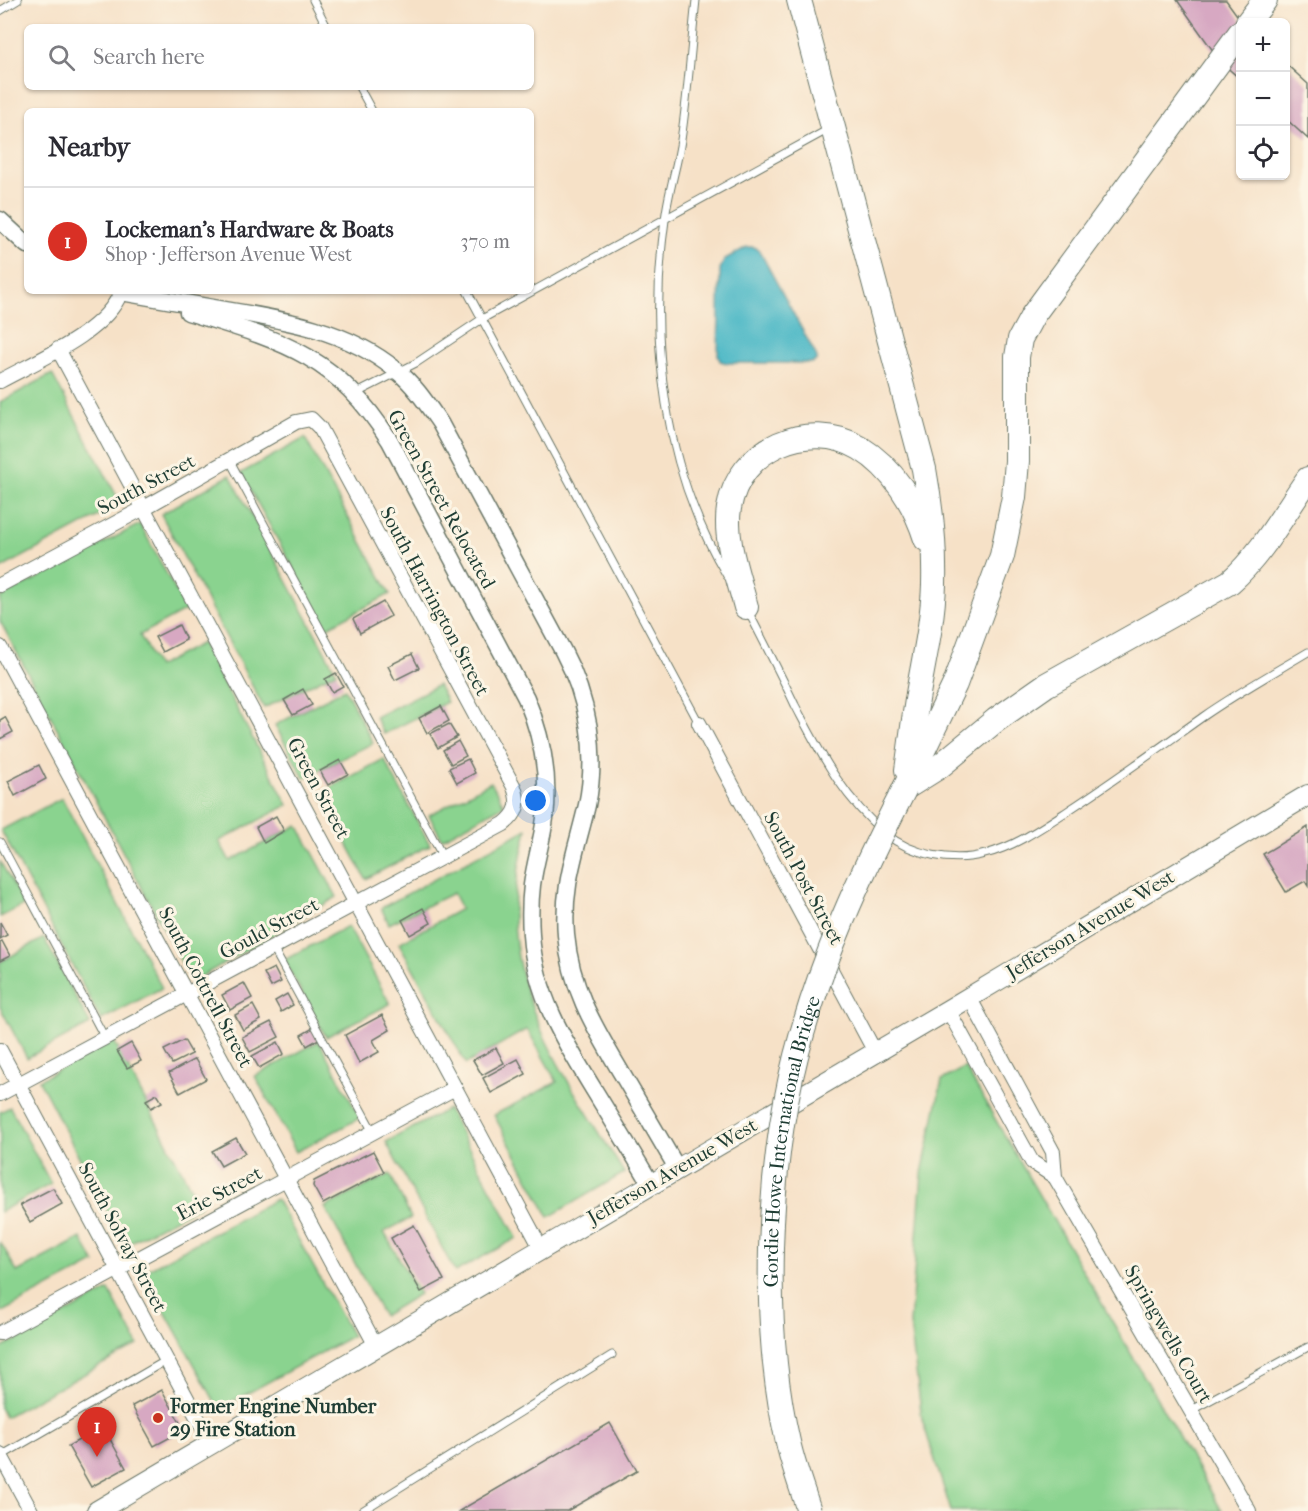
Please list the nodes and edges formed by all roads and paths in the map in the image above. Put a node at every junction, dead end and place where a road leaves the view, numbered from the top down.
1 (18, 0) edge
2 (313, 0) edge
3 (696, 0) edge
4 (799, 0) edge
5 (1265, 0) edge
6 (0, 11) edge
7 (1251, 18) edge
8 (325, 24) edge
9 (1236, 38) edge
10 (361, 90) edge
11 (370, 108) edge
12 (831, 128) junction
13 (665, 219) junction
14 (0, 220) edge
15 (24, 242) edge
16 (534, 291) edge
17 (118, 294) edge
18 (126, 294) edge
19 (130, 294) edge
20 (469, 294) edge
21 (528, 294) edge
22 (482, 319) junction
23 (57, 349) junction
24 (399, 372) junction
25 (0, 381) edge
26 (355, 394) junction
27 (310, 419) joint
28 (230, 461) junction
29 (1308, 479) edge
30 (144, 508) junction
31 (934, 571) junction
32 (0, 585) edge
33 (746, 607) junction
34 (0, 647) edge
35 (1308, 652) edge
36 (699, 723) joint
37 (905, 788) junction
38 (1308, 795) edge
39 (518, 805) joint
40 (0, 842) edge
41 (443, 856) junction
42 (356, 903) junction
43 (273, 948) junction
44 (187, 993) junction
45 (969, 997) junction
46 (948, 1010) junction
47 (105, 1038) junction
48 (0, 1050) edge
49 (875, 1052) junction
50 (18, 1084) junction
51 (455, 1088) junction
52 (0, 1094) edge
53 (372, 1132) junction
54 (677, 1168) junction
55 (1055, 1177) junction
56 (286, 1179) junction
57 (651, 1184) junction
58 (541, 1248) junction
59 (118, 1269) junction
60 (0, 1333) edge
61 (376, 1346) junction
62 (1308, 1347) edge
63 (612, 1355) dead end
64 (167, 1360) junction
65 (1190, 1411) junction
66 (212, 1443) junction
67 (1, 1455) edge
68 (31, 1511) edge
69 (97, 1511) edge
70 (362, 1511) edge
71 (809, 1511) edge
72 (1249, 1511) edge

1 - 6 lane
2 - 8 lane
3 - 13 lane
4 - 12 highway
5 - 7 highway
9 - 37 highway, Gordie Howe International Bridge
10 - 11 lane
12 - 13 lane
12 - 31 highway
13 - 16 lane
13 - 33 lane
14 - 15 street
17 - 23 street
18 - 26 street, Green Street Relocated
19 - 24 street, Green Street Relocated
20 - 22 lane
21 - 22 lane
22 - 24 lane
22 - 36 lane
23 - 25 street
23 - 30 street, Green Street
24 - 26 lane
24 - 54 street, Green Street Relocated
26 - 57 street, Green Street Relocated
27 - 28 street, South Street
27 - 39 street, South Harrington Street
28 - 30 street, South Street
28 - 41 lane
29 - 37 highway
30 - 32 street, South Street
30 - 42 street, Green Street
31 - 33 highway
31 - 37 highway
33 - 35 lane
34 - 44 street, South Cottrell Street
36 - 49 street, South Post Street
37 - 71 highway, Gordie Howe International Bridge, bridge
38 - 45 main road, Jefferson Avenue West
39 - 41 street, Gould Street
40 - 47 lane
41 - 42 street, Gould Street
42 - 43 street, Gould Street
42 - 51 street, Green Street
43 - 44 street, Gould Street
43 - 53 lane
44 - 47 street, Gould Street
44 - 56 street, South Cottrell Street
45 - 46 main road, Jefferson Avenue West
45 - 55 street, Springwells Court
46 - 49 main road, Jefferson Avenue West
46 - 55 street, Springwells Court
47 - 50 street, Gould Street
48 - 50 street, South Solvay Street
49 - 54 main road, Jefferson Avenue West
50 - 52 street, Gould Street
50 - 59 street, South Solvay Street
51 - 53 street, Erie Street
51 - 58 street, Green Street
53 - 56 street, Erie Street
54 - 57 main road, Jefferson Avenue West
55 - 65 street, Springwells Court
56 - 59 street, Erie Street
56 - 61 street, South Cottrell Street
57 - 58 main road, Jefferson Avenue West
58 - 61 main road, Jefferson Avenue West
59 - 60 street, Erie Street
59 - 64 street, South Solvay Street
61 - 66 main road, Jefferson Avenue West
62 - 65 lane
63 - 70 lane
64 - 66 street, South Solvay Street
64 - 67 lane
65 - 72 street, Springwells Court
66 - 69 main road, Jefferson Avenue West
67 - 68 street

